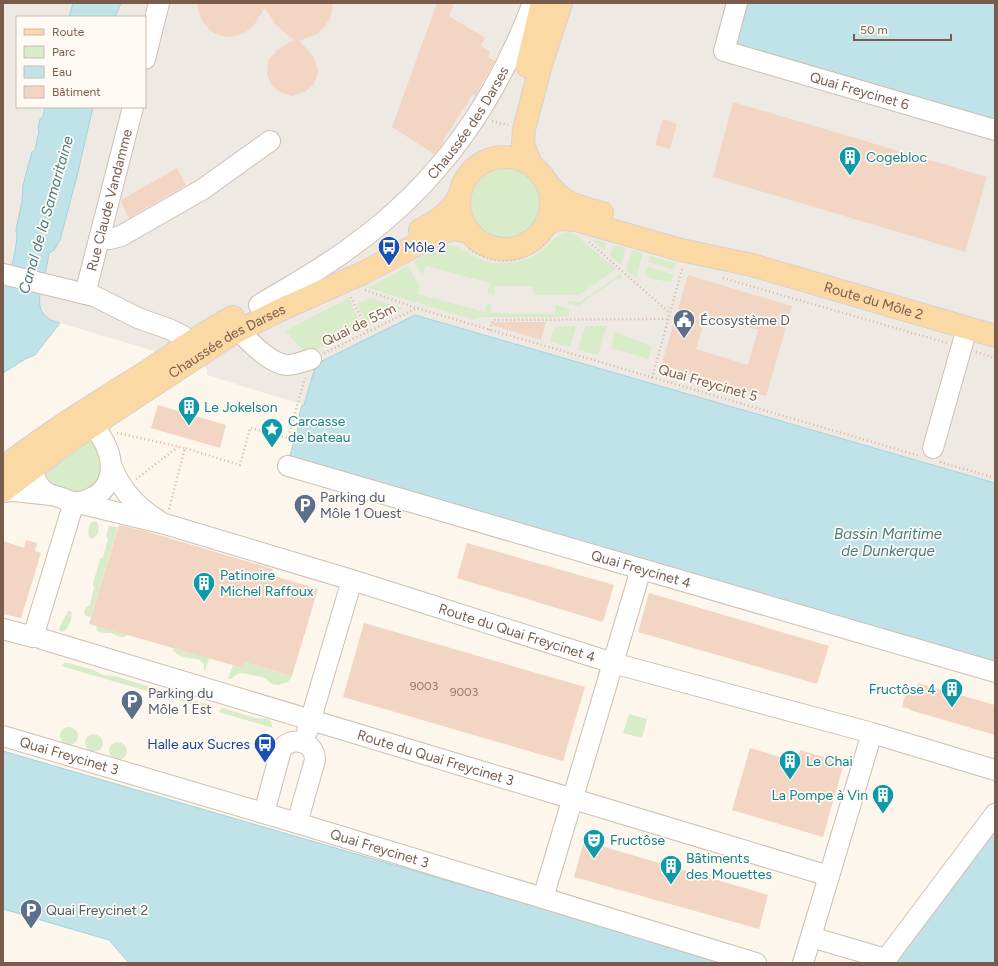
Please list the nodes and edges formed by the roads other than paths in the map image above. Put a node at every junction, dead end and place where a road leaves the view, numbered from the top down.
1 (159, 3) edge
2 (533, 3) edge
3 (542, 3) edge
4 (562, 3) edge
5 (737, 3) edge
6 (146, 55) edge
7 (133, 108) edge
8 (995, 130) edge
9 (270, 141) dead end
10 (490, 158) junction
11 (530, 164) junction
12 (546, 181) junction
13 (458, 198) junction
14 (549, 230) junction
15 (99, 239) junction
16 (467, 239) junction
17 (752, 265) junction
18 (3, 274) edge
19 (85, 294) junction
20 (259, 305) junction
21 (239, 331) junction
22 (995, 336) edge
23 (964, 338) junction
24 (197, 347) junction
25 (311, 359) road end
26 (134, 392) junction
27 (84, 421) junction
28 (41, 440) junction
29 (112, 450) junction
30 (932, 455) road end
31 (288, 466) dead end
32 (3, 468) edge
33 (33, 468) junction
34 (3, 491) edge
35 (52, 495) junction
36 (74, 502) junction
37 (165, 524) junction
38 (641, 569) junction
39 (352, 580) junction
40 (3, 629) edge
41 (38, 638) junction
42 (613, 663) junction
43 (995, 672) edge
44 (310, 720) junction
45 (872, 733) junction
46 (3, 736) edge
47 (304, 743) junction
48 (995, 770) edge
49 (572, 798) junction
50 (264, 813) junction
51 (995, 814) edge
52 (297, 822) junction
53 (829, 876) junction
54 (543, 898) junction
55 (811, 937) junction
56 (885, 961) edge
57 (756, 963) edge
58 (803, 963) edge

1 - 6 street
2 - 20 street, Chaussée des Darses
3 - 10 main road, Chaussée des Darses
4 - 11 main road
5 - 8 street, Quai Freycinet 6
7 - 15 street, Rue Claude Vandamme
9 - 15 street
10 - 11 main road
10 - 13 main road
11 - 12 main road
12 - 14 main road
12 - 17 main road, Route du Môle 2
13 - 16 main road
13 - 20 main road, Chaussée des Darses
14 - 16 main road
14 - 17 main road, Route du Môle 2
15 - 19 street, Rue Claude Vandamme
16 - 21 main road, Chaussée des Darses
17 - 23 main road, Route du Môle 2
18 - 19 street
19 - 24 street
20 - 24 main road, Chaussée des Darses
21 - 24 main road, Chaussée des Darses
21 - 25 street
22 - 23 main road, Route du Môle 2
23 - 30 street
24 - 26 main road, Chaussée des Darses
26 - 27 main road, Chaussée des Darses
26 - 29 street
27 - 28 main road, Chaussée des Darses
27 - 29 street, Route du Quai Freycinet 4
27 - 33 main road, Chaussée des Darses
28 - 32 main road, Chaussée des Darses
28 - 33 street
29 - 36 street
29 - 37 street, Route du Quai Freycinet 4
31 - 38 street, Quai Freycinet 4
33 - 34 main road, Chaussée des Darses
33 - 35 street
34 - 35 street
35 - 36 street, Route du Quai Freycinet 4
36 - 37 street, Route du Quai Freycinet 4
36 - 41 street
37 - 39 street, Route du Quai Freycinet 4
38 - 42 street
38 - 43 street, Quai Freycinet 4
39 - 42 street, Route du Quai Freycinet 4
39 - 44 street
40 - 41 street, Route du Quai Freycinet 3
41 - 44 street, Route du Quai Freycinet 3
42 - 45 street, Route du Quai Freycinet 4
42 - 49 street
44 - 47 street
44 - 49 street, Route du Quai Freycinet 3
45 - 48 street, Route du Quai Freycinet 4
45 - 53 street
46 - 50 street, Quai Freycinet 3
47 - 50 street
47 - 52 street
49 - 53 street, Route du Quai Freycinet 3
49 - 54 street
50 - 52 street, Quai Freycinet 3
51 - 56 street
52 - 54 street, Quai Freycinet 3
53 - 55 street
54 - 57 street, Quai Freycinet 3
55 - 56 street
55 - 58 street

